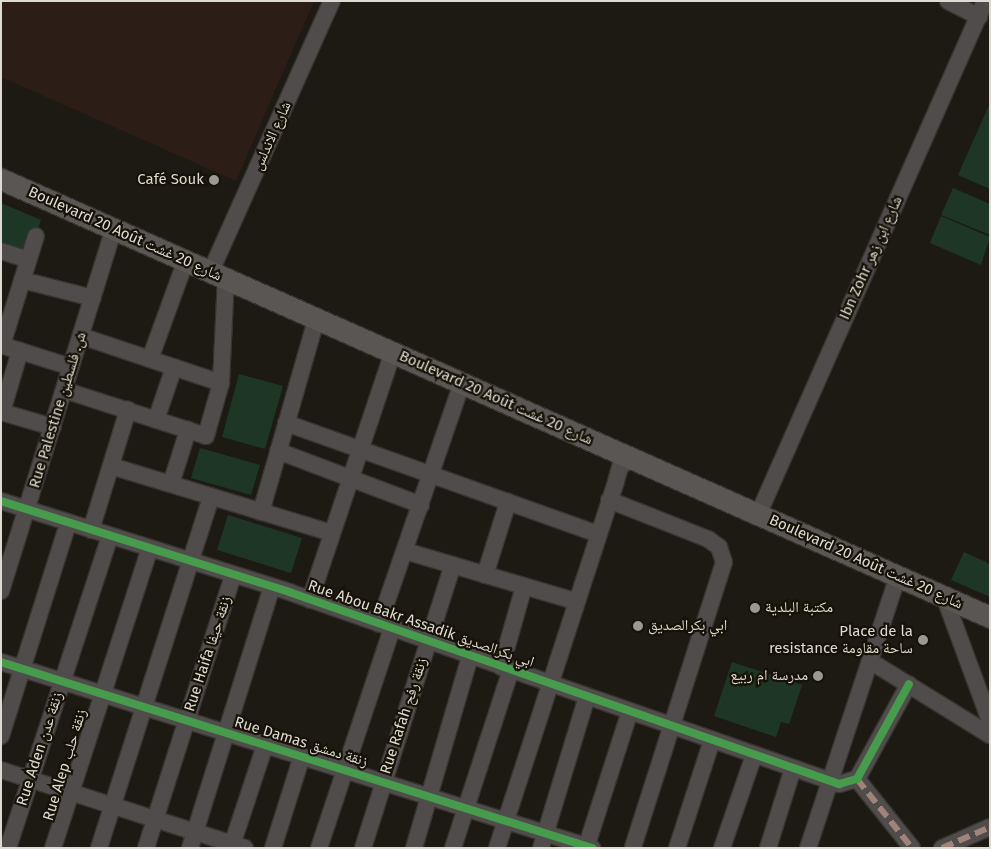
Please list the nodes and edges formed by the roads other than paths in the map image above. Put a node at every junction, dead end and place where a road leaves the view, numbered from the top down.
1 (332, 1) edge
2 (948, 1) edge
3 (982, 9) edge
4 (1, 179) edge
5 (114, 228) junction
6 (36, 236) dead end
7 (1, 251) edge
8 (29, 260) junction
9 (186, 260) junction
10 (219, 274) junction
11 (22, 280) junction
12 (92, 298) junction
13 (316, 320) junction
14 (81, 336) junction
15 (2, 345) edge
16 (20, 351) junction
17 (393, 352) junction
18 (150, 359) junction
19 (71, 367) junction
20 (174, 367) junction
21 (222, 383) junction
22 (462, 383) junction
23 (64, 390) junction
24 (128, 410) junction
25 (1, 412) edge
26 (156, 420) junction
27 (286, 423) junction
28 (53, 427) junction
29 (188, 430) junction
30 (360, 449) junction
31 (278, 451) junction
32 (631, 458) junction
33 (111, 466) junction
34 (431, 474) junction
35 (351, 479) junction
36 (171, 484) junction
37 (211, 496) junction
38 (609, 500) junction
39 (1, 501) edge
40 (508, 502) junction
41 (421, 505) junction
42 (27, 510) junction
43 (261, 512) junction
44 (758, 515) junction
45 (68, 523) junction
46 (91, 530) junction
47 (332, 534) junction
48 (598, 534) junction
49 (110, 536) junction
50 (150, 548) junction
51 (405, 551) junction
52 (191, 561) junction
53 (453, 565) junction
54 (233, 575) junction
55 (485, 575) junction
56 (898, 576) junction
57 (524, 586) junction
58 (272, 587) junction
59 (1, 591) edge
60 (944, 596) junction
61 (310, 600) junction
62 (575, 601) junction
63 (990, 617) edge
64 (385, 626) junction
65 (428, 641) junction
66 (470, 656) junction
67 (870, 661) junction
68 (1, 662) edge
69 (22, 668) junction
70 (506, 668) junction
71 (63, 681) junction
72 (548, 683) junction
73 (909, 684) junction
74 (102, 693) junction
75 (588, 697) junction
76 (145, 707) junction
77 (630, 712) junction
78 (186, 720) junction
79 (990, 721) edge
80 (670, 725) junction
81 (227, 732) junction
82 (990, 735) edge
83 (1, 736) edge
84 (712, 740) junction
85 (265, 745) junction
86 (754, 755) junction
87 (302, 756) junction
88 (793, 768) junction
89 (1, 770) edge
90 (345, 770) junction
91 (30, 779) junction
92 (857, 779) junction
93 (830, 781) junction
94 (383, 782) junction
95 (71, 792) junction
96 (429, 796) junction
97 (114, 806) junction
98 (465, 808) junction
99 (155, 819) junction
100 (506, 821) junction
101 (990, 827) edge
102 (195, 832) junction
103 (543, 840) edge
104 (236, 846) edge
105 (588, 847) edge
106 (8, 848) edge
107 (53, 848) edge
108 (100, 848) edge
109 (146, 848) edge
110 (190, 848) edge
111 (273, 848) edge
112 (319, 848) edge
113 (363, 848) edge
114 (414, 848) edge
115 (453, 848) edge
116 (497, 848) edge
117 (633, 848) edge
118 (677, 848) edge
119 (722, 848) edge
120 (768, 848) edge
121 (808, 848) edge
122 (912, 848) edge
123 (942, 848) edge

1 - 10 street, شارع الاندلس
2 - 3 street
3 - 44 street, Ibn Zohr شارع ابن زهر
4 - 5 main road, Boulevard 20 Août شارع 20 غشت
5 - 9 main road, Boulevard 20 Août شارع 20 غشت
5 - 12 street, Rue Palestine ش. فلسطين
6 - 8 street
7 - 8 street
8 - 11 street
9 - 10 main road, Boulevard 20 Août شارع 20 غشت
9 - 18 street
10 - 13 main road, Boulevard 20 Août شارع 20 غشت
10 - 21 street
11 - 12 street
11 - 15 street
12 - 14 street, Rue Palestine ش. فلسطين
13 - 17 main road, Boulevard 20 Août شارع 20 غشت
13 - 27 street
14 - 18 street
14 - 19 street, Rue Palestine ش. فلسطين
15 - 16 street
16 - 19 street
16 - 25 street
17 - 22 main road, Boulevard 20 Août شارع 20 غشت
17 - 30 street
18 - 20 street
19 - 23 street, Rue Palestine ش. فلسطين
20 - 21 street
20 - 26 street
21 - 29 street
22 - 32 main road, Boulevard 20 Août شارع 20 غشت
22 - 34 street
23 - 24 street
23 - 28 street, Rue Palestine ش. فلسطين
24 - 26 street
24 - 33 street
25 - 28 street
26 - 29 street
27 - 30 street
27 - 31 street
28 - 42 street, Rue Palestine ش. فلسطين
29 - 36 street
30 - 34 street
30 - 35 street
31 - 35 street
31 - 43 street
32 - 38 street
32 - 44 main road, Boulevard 20 Août شارع 20 غشت
33 - 36 street
33 - 46 street
34 - 40 street
34 - 41 street
35 - 41 street
35 - 47 street
36 - 37 street
37 - 43 street
37 - 52 street
38 - 48 street
38 - 80 street
39 - 42 street, Rue Abou Bakr Assadik ابي بكرالصديق
40 - 48 street
40 - 55 street
41 - 51 street
42 - 45 street, Rue Abou Bakr Assadik ابي بكرالصديق
42 - 59 street, Rue Palestine ش. فلسطين
43 - 47 street
44 - 56 main road, Boulevard 20 Août شارع 20 غشت
45 - 46 street, Rue Abou Bakr Assadik ابي بكرالصديق
45 - 69 street
46 - 49 street, Rue Abou Bakr Assadik ابي بكرالصديق
47 - 61 street
48 - 62 street
49 - 50 street, Rue Abou Bakr Assadik ابي بكرالصديق
49 - 71 street, Rue Aden زنقة عدن
50 - 52 street, Rue Abou Bakr Assadik ابي بكرالصديق
50 - 74 street, Rue Alep زنقة حلب
51 - 53 street
51 - 64 street
52 - 54 street, Rue Abou Bakr Assadik ابي بكرالصديق
52 - 76 street
53 - 55 street
53 - 65 street, Rue Rafah زنقة رفح
54 - 58 street, Rue Abou Bakr Assadik ابي بكرالصديق
54 - 78 street, Rue Haifa زنقة حيفا
55 - 57 street
56 - 60 main road, Boulevard 20 Août شارع 20 غشت
56 - 67 street
57 - 62 street
57 - 70 street
58 - 61 street, Rue Abou Bakr Assadik ابي بكرالصديق
58 - 81 street
60 - 63 main road, Boulevard 20 Août شارع 20 غشت
60 - 79 street
61 - 64 street, Rue Abou Bakr Assadik ابي بكرالصديق
62 - 72 street
64 - 65 street, Rue Abou Bakr Assadik ابي بكرالصديق
64 - 90 street
65 - 66 street, Rue Abou Bakr Assadik ابي بكرالصديق
65 - 94 street, Rue Rafah زنقة رفح
66 - 70 street, Rue Abou Bakr Assadik ابي بكرالصديق
66 - 96 street
67 - 73 street
67 - 93 street
68 - 69 street, Rue Damas زنقة دمشق
69 - 71 street, Rue Damas زنقة دمشق
69 - 83 street
70 - 72 street, Rue Abou Bakr Assadik ابي بكرالصديق
70 - 98 street
71 - 74 street, Rue Damas زنقة دمشق
71 - 91 street, Rue Aden زنقة عدن
72 - 75 street, Rue Abou Bakr Assadik ابي بكرالصديق
72 - 100 street
73 - 82 street
73 - 92 street
74 - 76 street, Rue Damas زنقة دمشق
74 - 95 street, Rue Alep زنقة حلب
75 - 77 street, Rue Abou Bakr Assadik ابي بكرالصديق
75 - 103 street
76 - 78 street, Rue Damas زنقة دمشق
76 - 97 street
77 - 80 street, Rue Abou Bakr Assadik ابي بكرالصديق
77 - 105 street
78 - 81 street, Rue Damas زنقة دمشق
78 - 99 street, Rue Haifa زنقة حيفا
80 - 84 street, Rue Abou Bakr Assadik ابي بكرالصديق
80 - 117 street
81 - 85 street, Rue Damas زنقة دمشق
81 - 102 street
84 - 86 street, Rue Abou Bakr Assadik ابي بكرالصديق
84 - 118 street
85 - 87 street, Rue Damas زنقة دمشق
85 - 104 street
86 - 88 street, Rue Abou Bakr Assadik ابي بكرالصديق
86 - 119 street
87 - 90 street, Rue Damas زنقة دمشق
87 - 111 street
88 - 93 street, Rue Abou Bakr Assadik ابي بكرالصديق
88 - 120 street
89 - 91 street
90 - 94 street, Rue Damas زنقة دمشق
90 - 112 street
91 - 95 street
91 - 106 street, Rue Aden زنقة عدن
92 - 93 street
92 - 122 street
93 - 121 street
94 - 96 street, Rue Damas زنقة دمشق
94 - 113 street, Rue Rafah زنقة رفح
95 - 97 street
95 - 107 street, Rue Alep زنقة حلب
96 - 98 street, Rue Damas زنقة دمشق
96 - 114 street
97 - 99 street
97 - 108 street
98 - 100 street, Rue Damas زنقة دمشق
98 - 115 street
99 - 102 street
99 - 109 street, Rue Haifa زنقة حيفا
100 - 103 street, Rue Damas زنقة دمشق
100 - 116 street
101 - 123 street
102 - 104 street
102 - 110 street
103 - 105 street, Rue Damas زنقة دمشق

